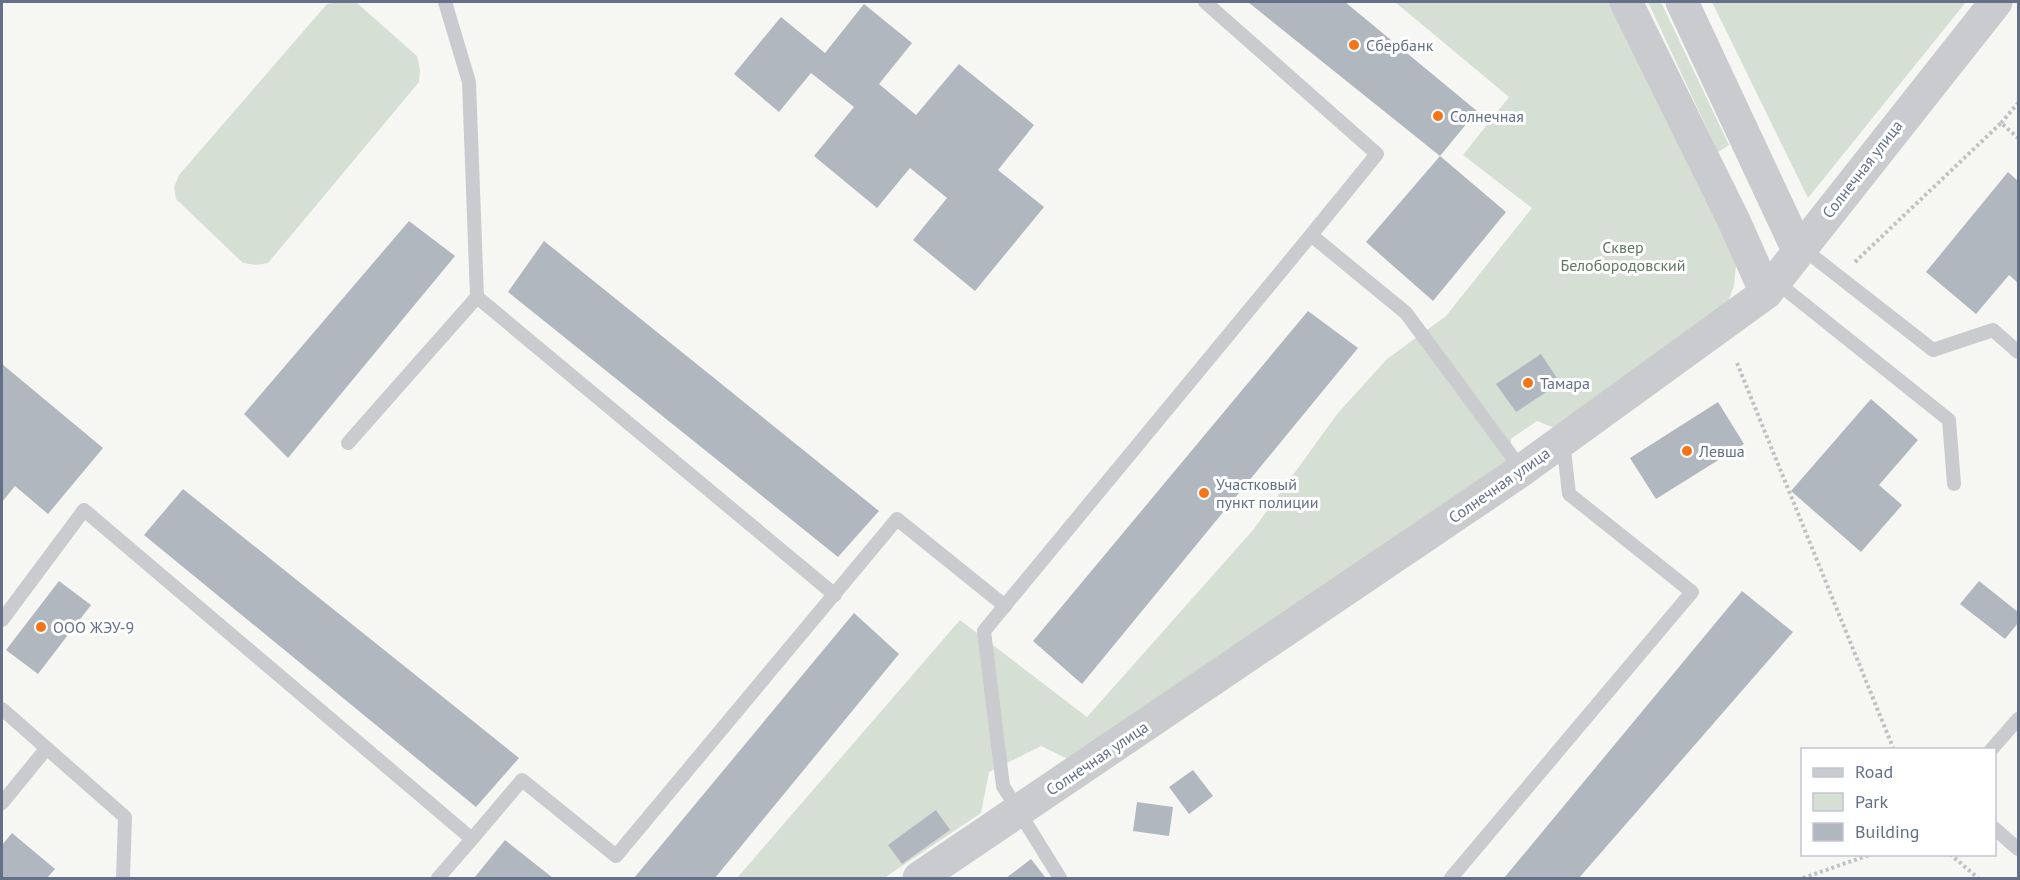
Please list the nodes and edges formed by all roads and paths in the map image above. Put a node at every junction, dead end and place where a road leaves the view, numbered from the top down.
1 (445, 2) edge
2 (1204, 2) edge
3 (1626, 2) edge
4 (1682, 2) edge
5 (1995, 2) edge
6 (2019, 103) edge
7 (2001, 123) junction
8 (2019, 138) edge
9 (1311, 235) junction
10 (1799, 248) junction
11 (1857, 260) dead end
12 (1770, 287) junction
13 (477, 297) junction
14 (2019, 352) edge
15 (1737, 363) dead end
16 (1563, 440) junction
17 (348, 443) dead end
18 (1522, 470) junction
19 (1954, 484) dead end
20 (835, 595) junction
21 (1005, 606) junction
22 (2, 620) edge
23 (2, 709) edge
24 (2019, 719) edge
25 (1893, 748) edge
26 (1993, 748) edge
27 (46, 749) junction
28 (2, 803) edge
29 (1018, 812) junction
30 (1996, 829) edge
31 (472, 839) junction
32 (2019, 849) edge
33 (1869, 856) edge
34 (1951, 856) edge
35 (123, 879) edge
36 (438, 879) edge
37 (919, 879) edge
38 (1060, 879) edge
39 (1451, 879) edge
40 (1803, 879) edge
41 (1978, 879) edge

1 - 13 lane
2 - 9 lane
3 - 12 street
4 - 10 street
5 - 10 street, Солнечная улица
6 - 7 path
7 - 8 path
7 - 11 path
9 - 18 lane
9 - 21 lane
10 - 12 street, Солнечная улица
10 - 14 lane
12 - 16 street, Солнечная улица
12 - 19 lane
13 - 17 lane
13 - 20 lane
15 - 25 path
16 - 18 street, Солнечная улица
16 - 39 lane
18 - 29 street, Солнечная улица
20 - 21 lane
20 - 31 lane
21 - 29 lane
22 - 31 lane
23 - 27 lane
24 - 26 lane
27 - 28 lane
27 - 35 lane
29 - 37 street, Солнечная улица
29 - 38 lane
30 - 32 lane
31 - 36 lane
33 - 40 path
34 - 41 path

